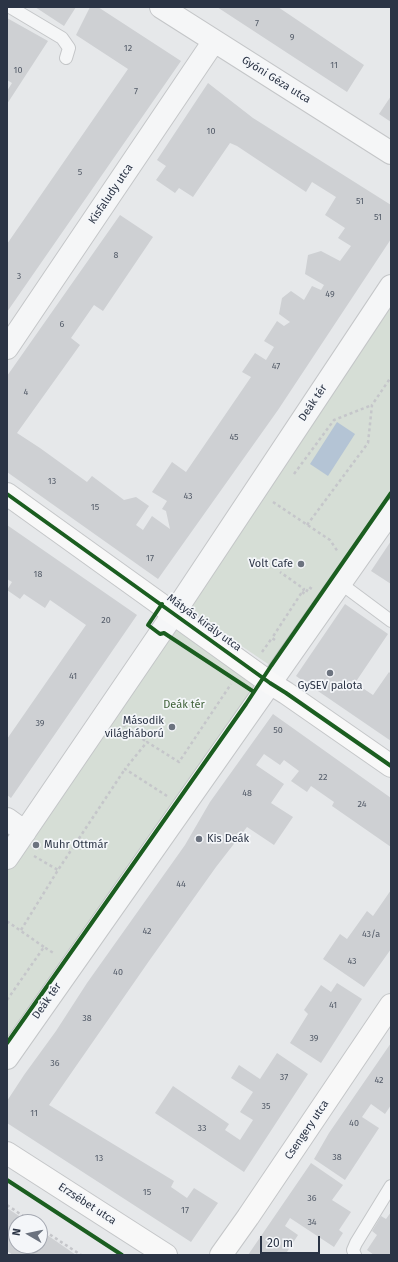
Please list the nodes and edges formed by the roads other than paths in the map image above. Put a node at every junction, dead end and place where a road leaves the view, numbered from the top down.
1 (10, 7) edge
2 (161, 7) edge
3 (214, 41) junction
4 (66, 58) dead end
5 (391, 153) edge
6 (391, 286) edge
7 (7, 348) edge
8 (7, 494) edge
9 (391, 511) edge
10 (340, 583) junction
11 (174, 613) junction
12 (391, 621) edge
13 (270, 683) junction
14 (391, 766) edge
15 (7, 819) edge
16 (25, 832) junction
17 (7, 858) edge
18 (391, 1005) edge
19 (7, 1058) edge
20 (7, 1154) edge
21 (391, 1186) edge
22 (166, 1255) edge
23 (221, 1255) edge
24 (355, 1255) edge

1 - 4 lane
2 - 3 street, Gyóni Géza utca
3 - 5 street, Gyóni Géza utca
3 - 7 street, Kisfaludy utca
6 - 11 street, Deák tér
8 - 11 street, Mátyás király utca
9 - 10 street, Deák tér
10 - 12 lane
10 - 13 street, Deák tér
11 - 13 street, Mátyás király utca
11 - 16 street, Deák tér
13 - 14 street, Mátyás király utca
13 - 19 street, Deák tér
15 - 16 street
16 - 17 street, Deák tér
18 - 23 street, Csengery utca
20 - 22 street, Erzsébet utca
21 - 24 lane

